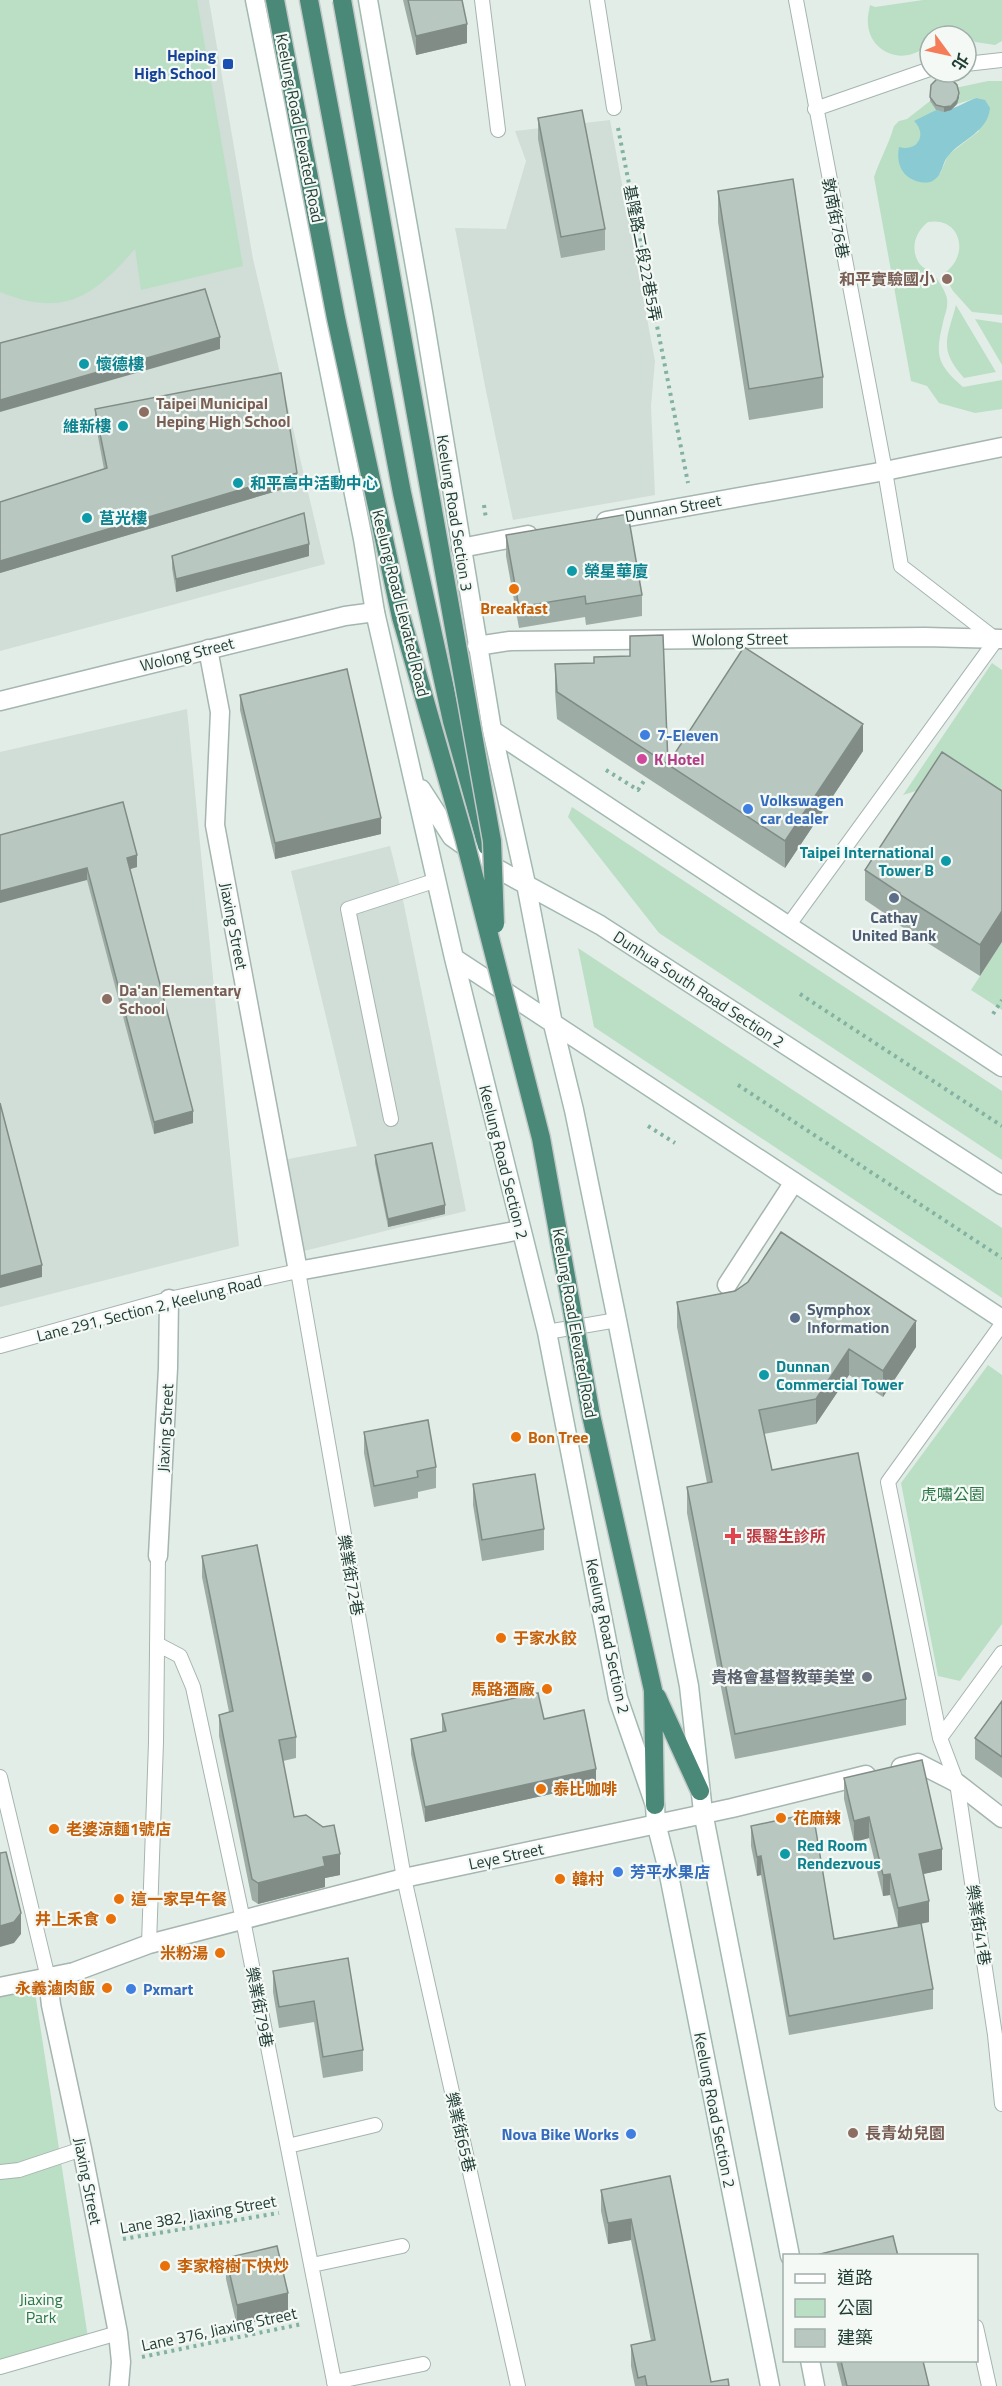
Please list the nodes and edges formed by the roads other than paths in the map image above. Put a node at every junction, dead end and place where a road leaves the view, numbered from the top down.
1 (255, 0) edge
2 (275, 0) edge
3 (309, 0) edge
4 (342, 0) edge
5 (368, 0) edge
6 (482, 0) edge
7 (597, 0) edge
8 (796, 0) edge
9 (1002, 60) edge
10 (978, 63) edge
11 (918, 73) edge
12 (614, 108) road end
13 (815, 110) junction
14 (498, 130) dead end
15 (1002, 447) edge
16 (885, 471) junction
17 (593, 523) edge
18 (549, 531) edge
19 (461, 548) junction
20 (375, 612) junction
21 (1000, 641) edge
22 (477, 646) junction
23 (208, 649) junction
24 (0, 701) edge
25 (492, 730) junction
26 (413, 778) junction
27 (494, 867) junction
28 (437, 880) junction
29 (526, 884) junction
30 (788, 926) junction
31 (496, 955) junction
32 (454, 958) junction
33 (553, 1024) junction
34 (1002, 1067) edge
35 (391, 1119) dead end
36 (794, 1182) junction
37 (1002, 1185) edge
38 (521, 1230) junction
39 (298, 1271) junction
40 (727, 1285) dead end
41 (169, 1299) junction
42 (1002, 1319) edge
43 (617, 1320) junction
44 (1002, 1324) edge
45 (547, 1332) junction
46 (0, 1346) edge
47 (158, 1556) joint
48 (157, 1644) junction
49 (1002, 1653) edge
50 (653, 1690) junction
51 (940, 1738) junction
52 (0, 1777) edge
53 (957, 1783) junction
54 (700, 1791) junction
55 (704, 1812) junction
56 (655, 1814) junction
57 (1002, 1818) edge
58 (404, 1878) junction
59 (243, 1920) junction
60 (149, 1944) junction
61 (48, 1978) junction
62 (0, 1987) edge
63 (1002, 2104) edge
64 (375, 2126) dead end
65 (288, 2146) junction
66 (82, 2149) junction
67 (0, 2172) edge
68 (402, 2246) dead end
69 (790, 2254) edge
70 (312, 2265) junction
71 (118, 2333) junction
72 (978, 2337) edge
73 (810, 2362) edge
74 (423, 2364) dead end
75 (0, 2367) edge
76 (335, 2384) edge
77 (119, 2386) edge
78 (518, 2386) edge
79 (770, 2386) edge
80 (815, 2386) edge
81 (988, 2386) edge

1 - 20 main road
2 - 31 highway, Keelung Road Elevated Road, bridge
3 - 27 highway
4 - 31 highway, Keelung Road Elevated Road, bridge
5 - 19 main road, Keelung Road Section 3
6 - 14 lane
7 - 12 lane
8 - 13 lane, 敦南街76巷
9 - 10 lane
11 - 13 lane
13 - 16 lane, 敦南街76巷
15 - 16 main road, Dunnan Street
16 - 17 main road, Dunnan Street
16 - 21 lane, 敦南街76巷
18 - 19 main road
19 - 22 main road, Keelung Road Section 3
20 - 23 main road, Wolong Street
20 - 26 main road
21 - 22 main road, Wolong Street
21 - 30 lane
22 - 25 main road, Keelung Road Section 3
23 - 24 main road, Wolong Street
23 - 39 main road, Jiaxing Street
25 - 29 main road, Keelung Road Section 3
25 - 30 main road
26 - 27 main road, Dunhua South Road Section 2
26 - 28 main road
27 - 29 main road, Dunhua South Road Section 2
28 - 32 main road
28 - 35 lane
29 - 33 main road, Keelung Road Section 3
29 - 37 main road, Dunhua South Road Section 2
30 - 34 main road
31 - 50 highway, Keelung Road Elevated Road, bridge
32 - 33 main road
32 - 38 main road, Keelung Road Section 2
33 - 36 main road
33 - 43 main road
36 - 40 main road
36 - 42 main road
38 - 39 main road
38 - 45 main road, Keelung Road Section 2
39 - 41 lane, Lane 291, Section 2, Keelung Road
39 - 58 lane, 樂業街72巷
41 - 46 lane, Lane 291, Section 2, Keelung Road
41 - 47 main road, Jiaxing Street
43 - 45 lane
43 - 54 main road
44 - 51 lane, 樂業街41巷
45 - 56 main road, Keelung Road Section 2
47 - 48 lane
48 - 59 lane, 樂業街79巷
48 - 60 lane
49 - 51 lane
50 - 54 highway, Keelung Road Elevated Road
50 - 56 highway, Keelung Road Elevated Road
51 - 53 lane, 樂業街41巷
52 - 61 lane
53 - 55 main road, Leye Street
53 - 57 main road, Leye Street
53 - 63 lane, 樂業街41巷
54 - 55 main road
55 - 56 main road, Leye Street
55 - 69 main road
56 - 58 main road, Leye Street
56 - 79 main road, Keelung Road Section 2
58 - 59 main road, Leye Street
58 - 78 lane, 樂業街65巷
59 - 60 main road, Leye Street
59 - 65 lane, 樂業街79巷
60 - 61 main road, Leye Street
61 - 62 main road, Leye Street
61 - 66 main road, Jiaxing Street
64 - 65 lane
65 - 70 lane, 樂業街79巷
66 - 67 lane
66 - 71 main road, Jiaxing Street
68 - 70 lane
70 - 76 lane, 樂業街79巷
71 - 75 lane
71 - 77 main road, Jiaxing Street
72 - 81 lane
73 - 80 main road
74 - 76 lane

